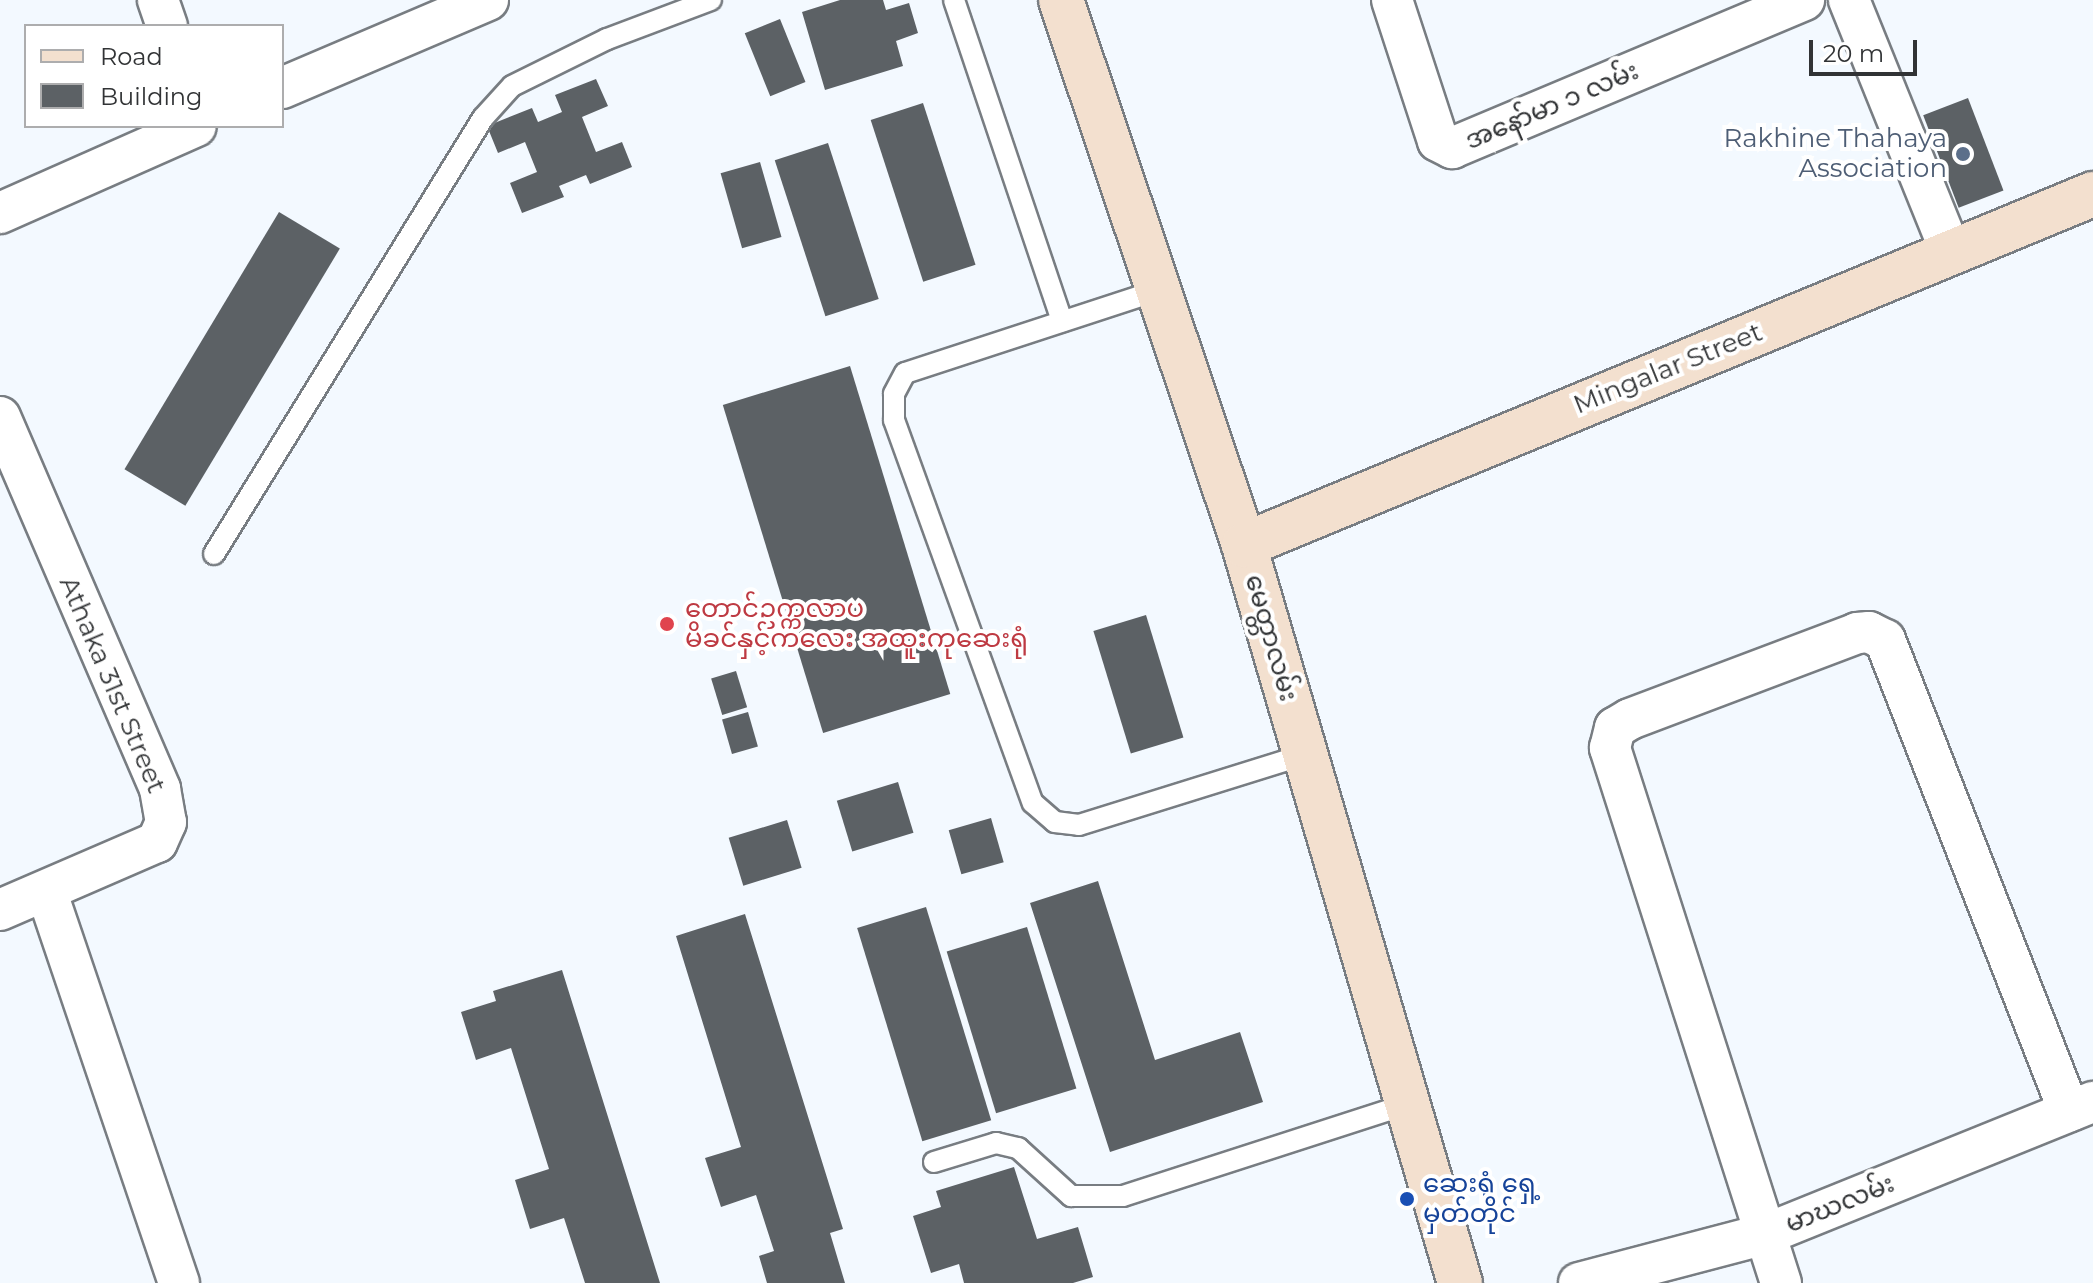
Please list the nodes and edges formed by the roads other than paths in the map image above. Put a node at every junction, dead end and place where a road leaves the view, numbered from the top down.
1 (158, 0) edge
2 (488, 0) edge
3 (711, 0) edge
4 (954, 0) edge
5 (1061, 0) edge
6 (1392, 0) edge
7 (1804, 0) edge
8 (1849, 0) edge
9 (438, 9) edge
10 (166, 24) edge
11 (284, 87) edge
12 (191, 128) edge
13 (2093, 194) edge
14 (0, 213) edge
15 (1951, 252) junction
16 (1159, 290) junction
17 (1062, 321) junction
18 (0, 417) edge
19 (1244, 545) junction
20 (214, 554) dead end
21 (1304, 755) junction
22 (47, 893) junction
23 (0, 910) edge
24 (1405, 1105) junction
25 (2081, 1106) edge
26 (934, 1162) dead end
27 (1766, 1234) junction
28 (179, 1283) edge
29 (1460, 1283) edge
30 (1579, 1283) edge
31 (1781, 1283) edge

1 - 10 street
2 - 9 street
3 - 20 lane
4 - 17 lane
5 - 16 main road, မေတ္တာလမ်း
6 - 7 street, အနော်မာ ၁ လမ်း
8 - 15 street
9 - 11 street
12 - 14 street
13 - 15 main road, Mingalar Street
15 - 19 main road, Mingalar Street
16 - 17 lane
16 - 19 main road, မေတ္တာလမ်း
17 - 21 lane
18 - 22 street, Athaka 31st Street
19 - 21 main road, မေတ္တာလမ်း
21 - 24 main road, မေတ္တာလမ်း
22 - 23 street, Athaka 31st Street
22 - 28 street
24 - 26 lane
24 - 29 main road, မေတ္တာလမ်း
25 - 27 street, မာဃလမ်း
25 - 27 street
27 - 30 street, မာဃလမ်း
27 - 31 street

